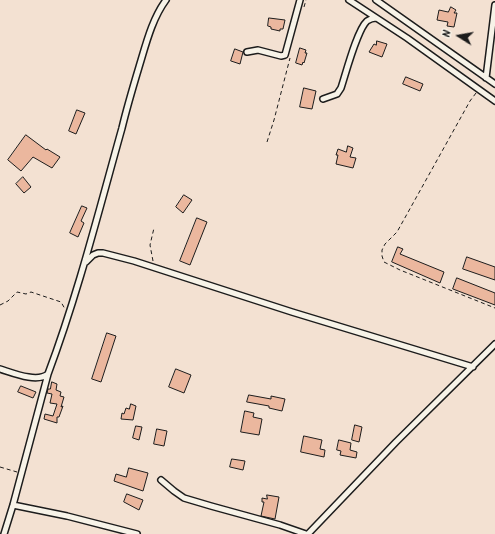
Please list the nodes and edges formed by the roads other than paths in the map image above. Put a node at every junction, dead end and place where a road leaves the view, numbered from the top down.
1 (166, 0) edge
2 (300, 0) edge
3 (349, 0) edge
4 (376, 0) edge
5 (495, 5) edge
6 (376, 18) junction
7 (247, 52) dead end
8 (489, 56) junction
9 (495, 57) edge
10 (486, 78) junction
11 (495, 84) edge
12 (324, 99) dead end
13 (495, 101) edge
14 (85, 264) junction
15 (495, 344) edge
16 (473, 366) junction
17 (0, 369) edge
18 (48, 374) junction
19 (161, 480) dead end
20 (13, 505) junction
21 (4, 534) edge
22 (137, 534) edge
23 (307, 534) edge

1 - 14 street
2 - 7 street
3 - 6 street
4 - 10 street
5 - 8 street
6 - 12 street
6 - 13 street
8 - 9 street
8 - 10 street
10 - 11 street
14 - 16 street
14 - 18 street
15 - 16 street
16 - 23 street
17 - 18 street
18 - 20 street
19 - 23 street
20 - 21 street
20 - 22 street

